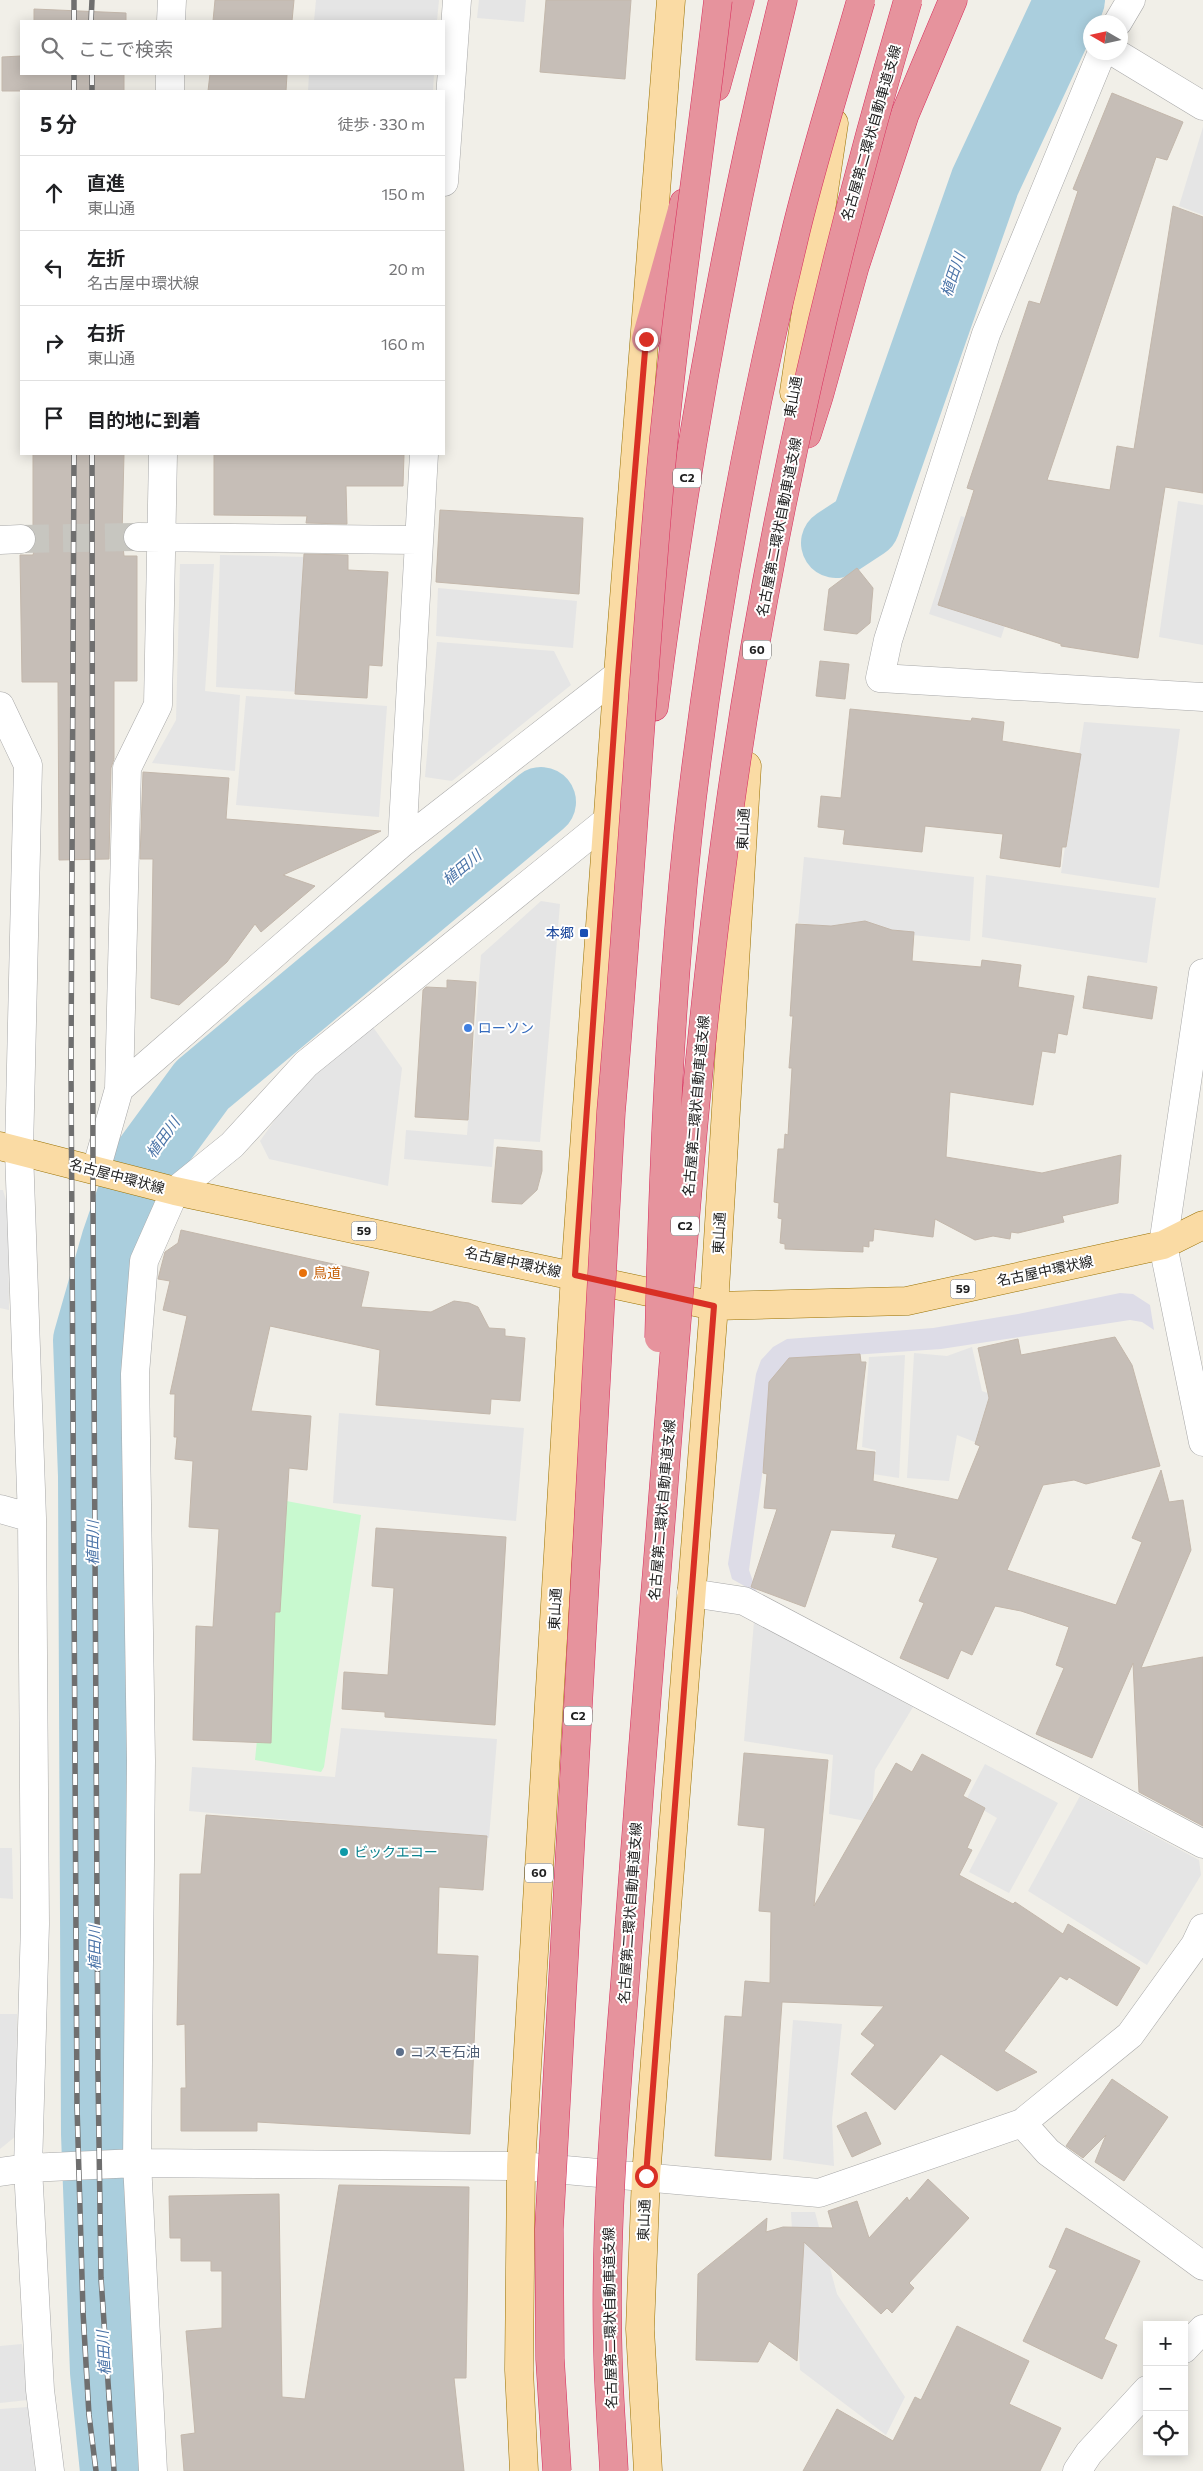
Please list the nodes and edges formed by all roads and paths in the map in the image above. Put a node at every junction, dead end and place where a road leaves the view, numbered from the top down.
1 (172, 0) edge
2 (457, 0) edge
3 (671, 0) edge
4 (718, 0) edge
5 (740, 0) edge
6 (783, 0) edge
7 (852, 0) edge
8 (861, 0) edge
9 (908, 0) edge
10 (954, 0) edge
11 (1131, 0) edge
12 (1122, 15) edge
13 (172, 20) edge
14 (1099, 60) edge
15 (1127, 60) edge
16 (170, 75) edge
17 (170, 90) edge
18 (1203, 106) edge
19 (445, 168) edge
20 (646, 339) junction
21 (163, 455) edge
22 (424, 455) edge
23 (150, 536) junction
24 (417, 540) junction
25 (766, 556) junction
26 (618, 675) junction
27 (1203, 697) edge
28 (0, 706) edge
29 (608, 820) junction
30 (402, 843) junction
31 (624, 962) junction
32 (1203, 974) edge
33 (119, 1090) junction
34 (10, 1149) edge
35 (106, 1173) junction
36 (164, 1188) junction
37 (1203, 1225) edge
38 (1163, 1245) junction
39 (575, 1275) junction
40 (714, 1306) junction
41 (1203, 1442) edge
42 (0, 1509) edge
43 (32, 1518) junction
44 (691, 1592) junction
45 (652, 1623) junction
46 (1203, 1844) edge
47 (1203, 1928) edge
48 (1022, 2123) junction
49 (128, 2164) junction
50 (521, 2166) junction
51 (28, 2168) junction
52 (0, 2172) edge
53 (646, 2176) junction
54 (1203, 2266) edge
55 (1203, 2329) edge
56 (1188, 2345) edge
57 (1143, 2394) edge
58 (50, 2471) edge
59 (153, 2471) edge
60 (524, 2471) edge
61 (557, 2471) edge
62 (614, 2471) edge
63 (648, 2471) edge
64 (1078, 2471) edge

1 - 13 street
2 - 19 street
3 - 20 main road, 東山通 / 60
4 - 31 highway, bridge
5 - 20 highway
6 - 31 highway, C2, bridge
7 - 25 main road, 東山通 / 60
8 - 45 highway, bridge
9 - 45 highway, 名古屋第二環状自動車道支線 / C2, bridge
10 - 25 highway
11 - 12 street
14 - 27 street
15 - 18 street
16 - 17 street
20 - 26 main road, 東山通 / 60
21 - 23 street
22 - 24 street
23 - 24 street
23 - 33 street
24 - 30 street
25 - 40 main road, 東山通 / 60
26 - 29 main road, 東山通 / 60
26 - 30 street
28 - 34 street
29 - 36 street
29 - 39 main road, 東山通 / 60
30 - 33 street
31 - 61 highway, C2, bridge
32 - 38 street
33 - 35 street
34 - 35 main road, 名古屋中環状線 / 59
34 - 43 street
35 - 36 main road, 名古屋中環状線 / 59
36 - 39 main road, 名古屋中環状線 / 59
36 - 49 street
37 - 38 main road, 名古屋中環状線 / 59
38 - 40 main road, 名古屋中環状線 / 59
38 - 41 street
39 - 40 main road, 名古屋中環状線 / 59
39 - 50 main road, 東山通 / 60
40 - 44 main road, 東山通 / 60
42 - 43 street
43 - 51 street
44 - 46 street
44 - 53 main road, 東山通 / 60
45 - 62 highway, 名古屋第二環状自動車道支線 / C2, bridge
47 - 48 street
48 - 53 street
48 - 54 street
49 - 50 street
49 - 51 street
49 - 59 street
50 - 53 street
50 - 60 main road, 東山通 / 60
51 - 52 street
51 - 58 street
53 - 63 main road, 東山通 / 60
55 - 56 street
57 - 64 street

